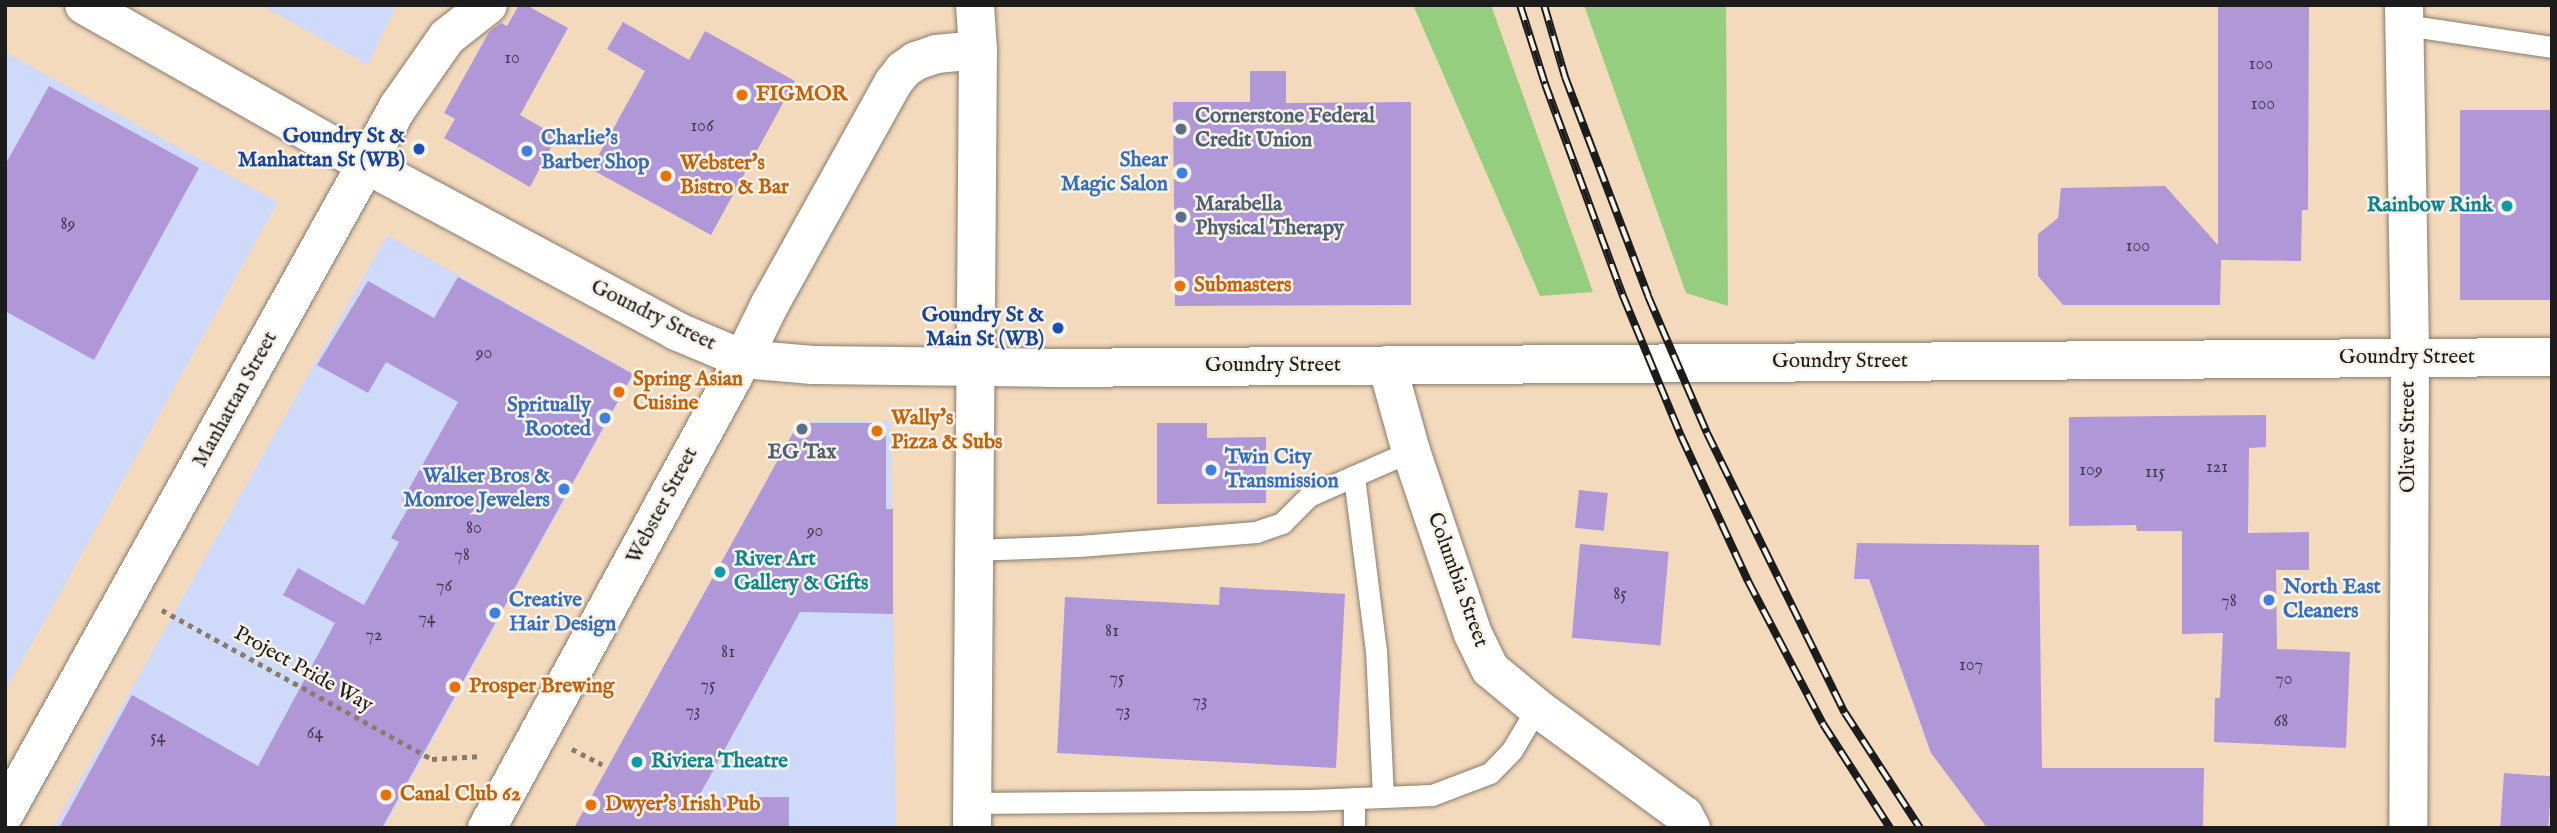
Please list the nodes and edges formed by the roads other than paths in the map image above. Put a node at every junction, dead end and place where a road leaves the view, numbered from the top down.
1 (84, 5) edge
2 (488, 5) edge
3 (975, 5) edge
4 (2404, 15) edge
5 (2552, 47) edge
6 (978, 50) junction
7 (367, 165) junction
8 (2552, 357) edge
9 (2410, 358) junction
10 (743, 359) junction
11 (1387, 365) junction
12 (974, 367) junction
13 (1411, 451) junction
14 (1354, 477) junction
15 (973, 550) junction
16 (1537, 708) junction
17 (1383, 797) junction
18 (1354, 798) junction
19 (5, 813) edge
20 (972, 816) edge
21 (487, 828) edge
22 (1354, 828) edge
23 (1691, 828) edge
24 (2408, 828) edge

1 - 7 street, Goundry Street
2 - 7 street, Manhattan Street
3 - 6 street
4 - 5 lane
4 - 9 street, Oliver Street
6 - 10 street, Webster Street
6 - 12 street
7 - 10 street, Goundry Street
7 - 19 street, Manhattan Street
8 - 9 street, Goundry Street
9 - 11 street, Goundry Street
9 - 24 street, Oliver Street
10 - 12 street, Goundry Street
10 - 21 street, Webster Street
11 - 12 street, Goundry Street
11 - 13 street, Columbia Street
12 - 15 street
13 - 14 lane
13 - 16 street, Columbia Street
14 - 15 lane
14 - 17 lane
15 - 20 street
16 - 17 lane
16 - 23 street, Columbia Street
17 - 18 lane
18 - 20 lane
18 - 22 lane

